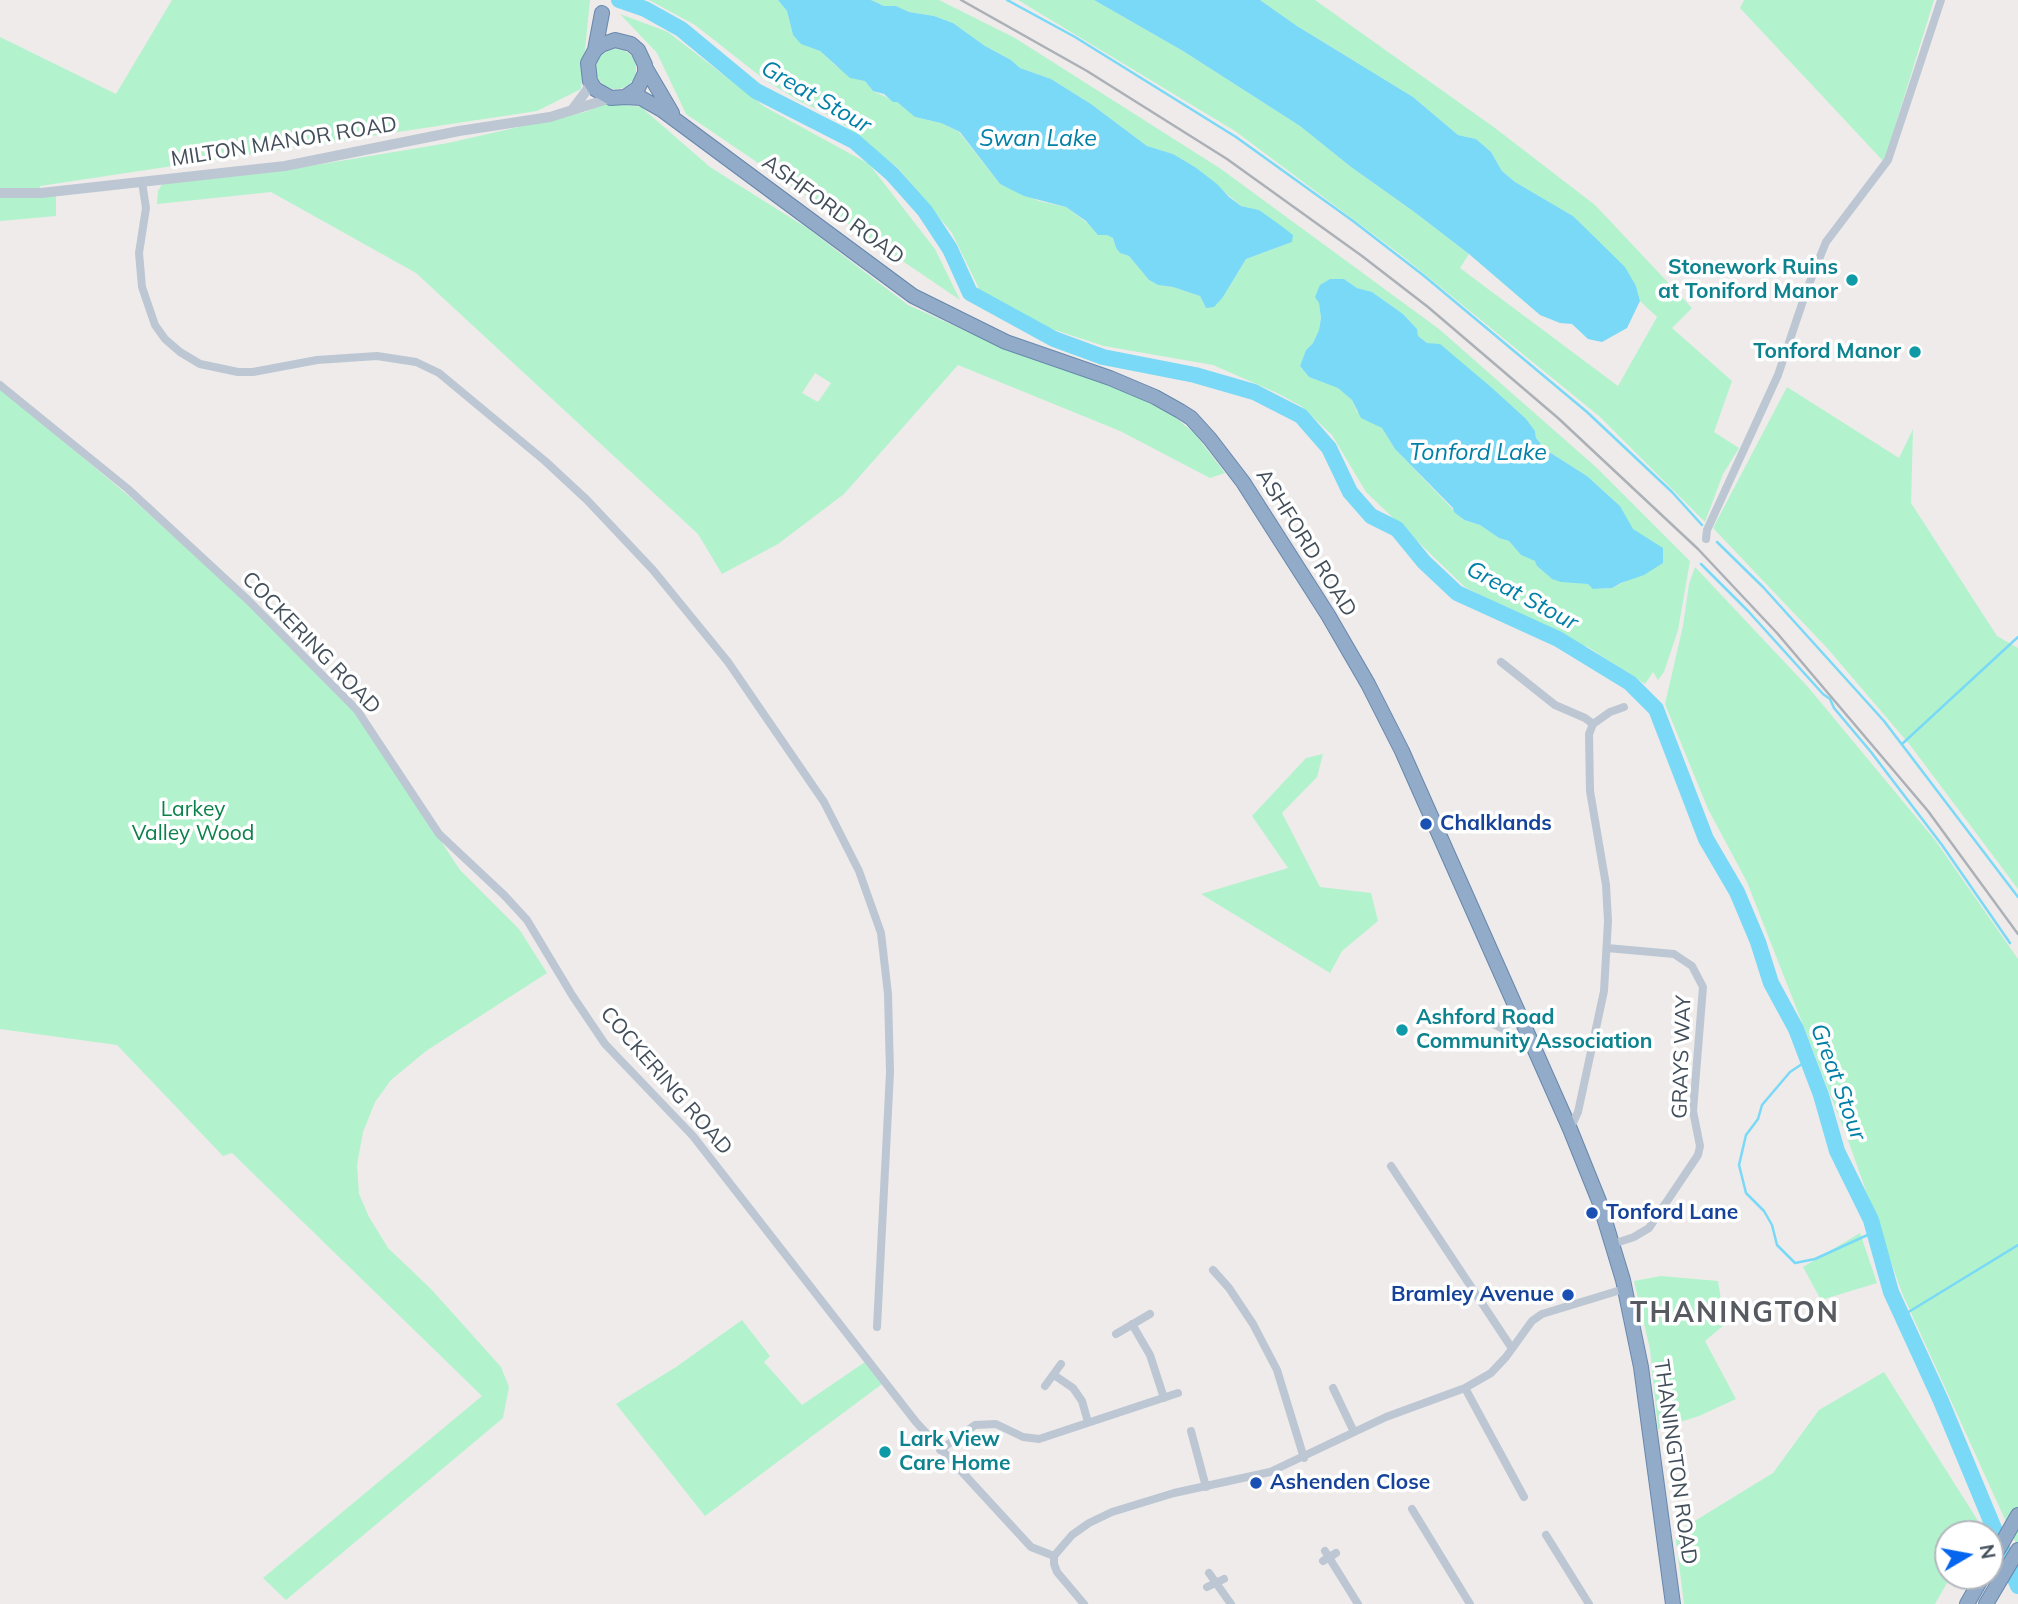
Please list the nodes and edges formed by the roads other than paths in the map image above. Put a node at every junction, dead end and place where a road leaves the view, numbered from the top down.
1 (1941, 0) edge
2 (600, 6) edge
3 (623, 41) junction
4 (595, 50) junction
5 (645, 65) junction
6 (590, 81) junction
7 (618, 97) junction
8 (571, 110) junction
9 (679, 122) junction
10 (142, 182) junction
11 (0, 193) edge
12 (0, 385) edge
13 (1706, 539) dead end
14 (1502, 662) dead end
15 (1525, 666) dead end
16 (1518, 673) junction
17 (1624, 707) dead end
18 (1593, 724) junction
19 (1606, 948) junction
20 (1493, 1024) dead end
21 (1510, 1042) dead end
22 (1570, 1129) junction
23 (1391, 1166) dead end
24 (1613, 1244) junction
25 (1213, 1270) dead end
26 (1625, 1289) junction
27 (1150, 1314) dead end
28 (1132, 1324) junction
29 (877, 1327) dead end
30 (1116, 1334) dead end
31 (1511, 1347) junction
32 (1061, 1364) dead end
33 (1054, 1375) junction
34 (1045, 1387) dead end
35 (1332, 1388) dead end
36 (1465, 1388) junction
37 (1178, 1394) dead end
38 (1164, 1398) junction
39 (1088, 1422) junction
40 (1191, 1431) dead end
41 (1354, 1432) junction
42 (940, 1450) junction
43 (1304, 1458) junction
44 (1206, 1486) junction
45 (1524, 1497) dead end
46 (1412, 1509) dead end
47 (2018, 1515) edge
48 (1546, 1535) dead end
49 (2004, 1540) edge
50 (1564, 1542) dead end
51 (1554, 1548) junction
52 (2018, 1550) edge
53 (1054, 1556) junction
54 (1328, 1556) dead end
55 (1209, 1573) dead end
56 (1084, 1604) edge
57 (1231, 1604) edge
58 (1358, 1604) edge
59 (1470, 1604) edge
60 (1589, 1604) edge
61 (1673, 1604) edge
62 (1986, 1604) edge

1 - 13 street
2 - 3 highway
2 - 4 highway
3 - 4 highway
3 - 5 highway
4 - 6 highway
5 - 7 highway
5 - 9 highway, ASHFORD ROAD
6 - 7 highway
6 - 8 street
7 - 8 street, MILTON MANOR ROAD
7 - 9 highway, ASHFORD ROAD
8 - 10 street, MILTON MANOR ROAD
9 - 22 highway, ASHFORD ROAD
10 - 11 street, MILTON MANOR ROAD
10 - 29 street
12 - 42 street, COCKERING ROAD
14 - 16 street
15 - 16 street
16 - 18 street
17 - 18 street
18 - 19 street
19 - 22 street
19 - 24 street, GRAYS WAY
20 - 21 street
22 - 24 highway, ASHFORD ROAD
23 - 31 street
24 - 26 highway, THANINGTON ROAD
25 - 43 street
26 - 31 street
26 - 61 highway, THANINGTON ROAD
27 - 28 street
28 - 30 street
28 - 38 street
31 - 36 street
32 - 33 street
33 - 34 street
33 - 39 street
35 - 41 street
36 - 41 street
36 - 45 street
37 - 38 street
38 - 39 street
39 - 42 street
40 - 44 street
41 - 43 street
42 - 53 street, COCKERING ROAD
43 - 44 street
44 - 53 street
46 - 59 street
47 - 49 highway
48 - 51 street
50 - 51 street
51 - 60 street
52 - 62 highway
53 - 56 street
54 - 58 street
55 - 57 street

